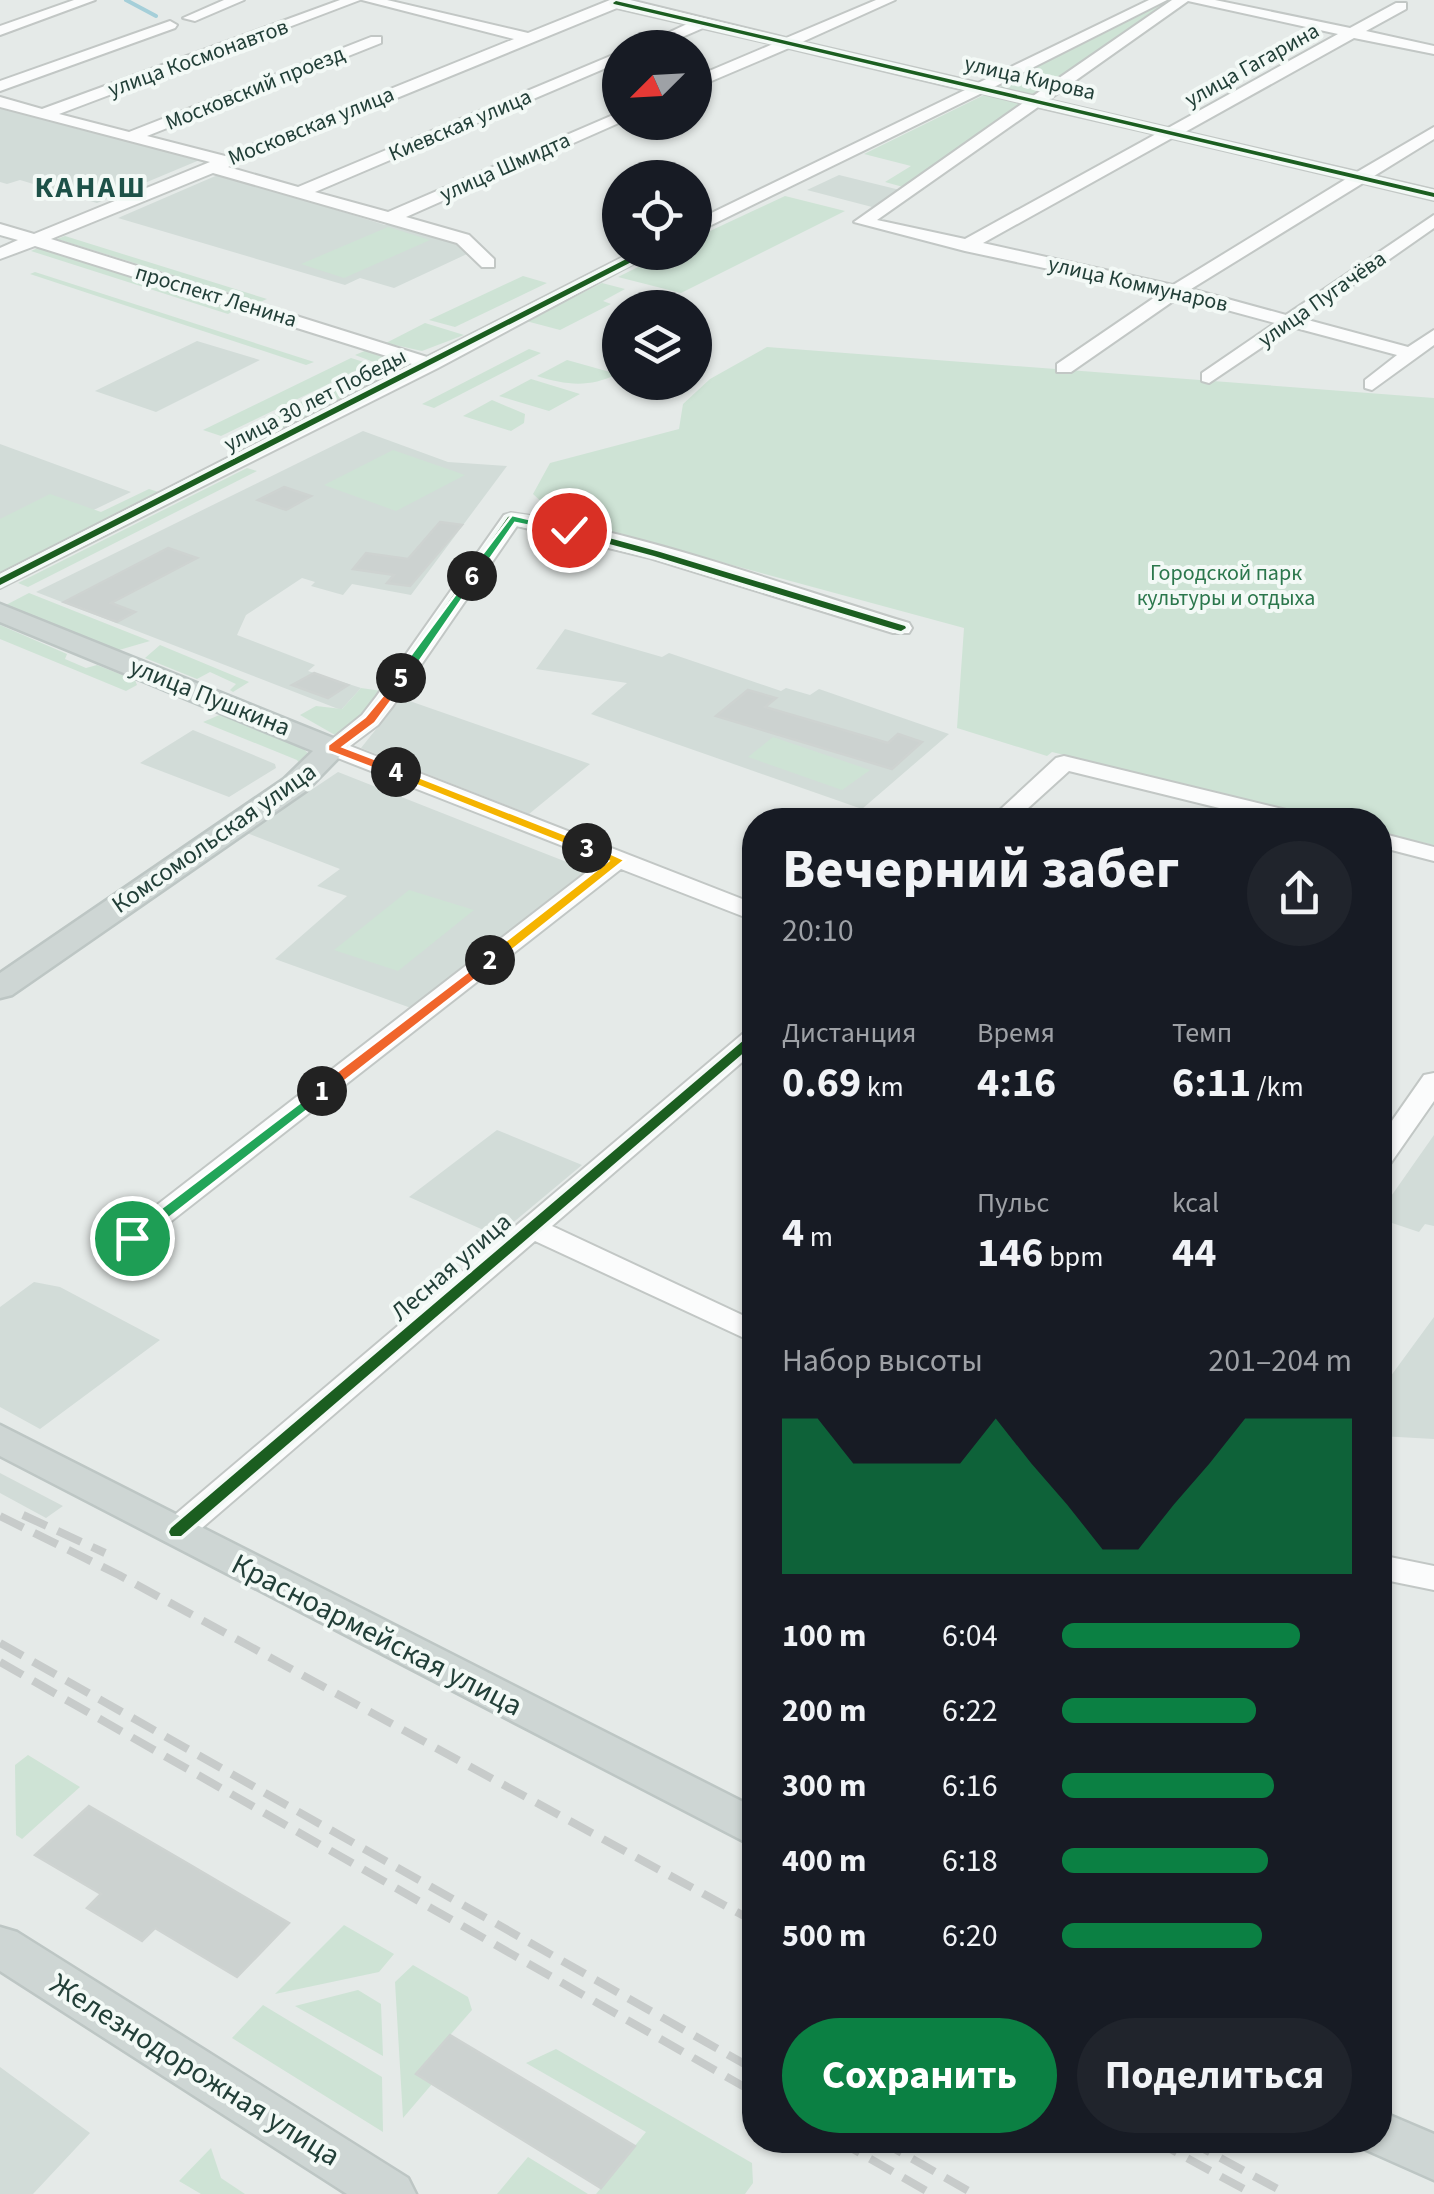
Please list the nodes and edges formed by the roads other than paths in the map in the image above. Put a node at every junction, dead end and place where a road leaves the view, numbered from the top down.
1 (88, 0) edge
2 (237, 0) edge
3 (353, 0) edge
4 (369, 0) edge
5 (888, 0) edge
6 (1160, 0) edge
7 (1180, 0) edge
8 (1194, 0) edge
9 (620, 1) edge
10 (1400, 6) dead end
11 (190, 18) dead end
12 (702, 23) junction
13 (170, 25) dead end
14 (685, 30) edge
15 (0, 31) edge
16 (1351, 32) junction
17 (529, 38) junction
18 (376, 40) dead end
19 (791, 43) junction
20 (1434, 50) edge
21 (602, 65) edge
22 (712, 77) edge
23 (0, 86) edge
24 (981, 87) junction
25 (1039, 101) junction
26 (0, 102) edge
27 (42, 115) junction
28 (602, 124) edge
29 (1173, 132) junction
30 (1434, 132) edge
31 (134, 136) junction
32 (217, 164) junction
33 (1357, 177) junction
34 (300, 192) junction
35 (1434, 195) edge
36 (390, 218) junction
37 (712, 220) edge
38 (1434, 220) edge
39 (0, 229) edge
40 (36, 240) junction
41 (965, 246) junction
42 (0, 254) edge
43 (488, 263) dead end
44 (612, 270) edge
45 (1176, 291) junction
46 (1292, 320) junction
47 (1434, 336) edge
48 (1410, 352) junction
49 (431, 364) junction
50 (1064, 368) dead end
51 (1209, 377) dead end
52 (1372, 384) dead end
53 (0, 582) edge
54 (0, 612) edge
55 (901, 628) dead end
56 (161, 677) joint
57 (332, 748) junction
58 (1014, 808) edge
59 (1211, 808) edge
60 (1392, 843) edge
61 (1434, 854) edge
62 (618, 860) junction
63 (742, 908) edge
64 (0, 988) edge
65 (742, 1048) edge
66 (1434, 1081) edge
67 (1392, 1141) edge
68 (532, 1228) junction
69 (132, 1238) dead end
70 (742, 1327) edge
71 (0, 1439) edge
72 (176, 1532) junction
73 (1392, 1570) edge
74 (1434, 1578) edge
75 (742, 1822) edge
76 (0, 1946) edge
77 (1392, 2138) edge
78 (1434, 2158) edge
79 (390, 2194) edge

1 - 15 street
2 - 11 street
3 - 27 street, улица Космонавтов
4 - 17 street
5 - 19 street
6 - 24 street
7 - 25 street
8 - 16 street
9 - 12 street, улица Кирова
9 - 17 street, Московская улица
10 - 16 street, улица Гагарина
12 - 14 street
12 - 19 street, улица Кирова
13 - 23 street
16 - 20 street
16 - 29 street, улица Гагарина
17 - 32 street, Московская улица
18 - 31 street, Московский проезд
19 - 22 street
19 - 24 street, улица Кирова
21 - 34 street, Киевская улица
24 - 25 street, улица Кирова
24 - 37 street
25 - 29 street, улица Кирова
25 - 41 street, улица Коммунаров
26 - 27 street
27 - 31 street
28 - 36 street, улица Шмидта
29 - 33 street, улица Кирова
29 - 41 street, улица Гагарина
30 - 33 street
31 - 32 street
32 - 34 street
32 - 40 street, Московская улица
33 - 35 street, улица Кирова
33 - 45 street
34 - 36 street
36 - 43 street
38 - 46 street, улица Пугачёва
39 - 40 street, проспект Ленина
40 - 42 street, Московская улица
40 - 49 street, проспект Ленина
41 - 45 street, улица Коммунаров
44 - 49 street, улица 30 лет Победы
45 - 46 street, улица Коммунаров
45 - 50 street
46 - 48 street, улица Коммунаров
46 - 51 street, улица Пугачёва
47 - 48 street
48 - 52 street
49 - 53 street, улица 30 лет Победы
54 - 56 street, улица Пушкина
55 - 57 street, Комсомольская улица
56 - 57 main road, улица Пушкина
57 - 62 street, улица Пушкина
57 - 64 main road, Комсомольская улица
58 - 59 street
60 - 61 street
62 - 63 street, улица Пушкина
62 - 69 street
65 - 68 street, Лесная улица
66 - 67 street
68 - 70 street
68 - 72 street, Лесная улица
71 - 72 main road, Красноармейская улица
72 - 75 main road, Красноармейская улица
73 - 74 street
76 - 79 main road, Железнодорожная улица
77 - 78 main road

